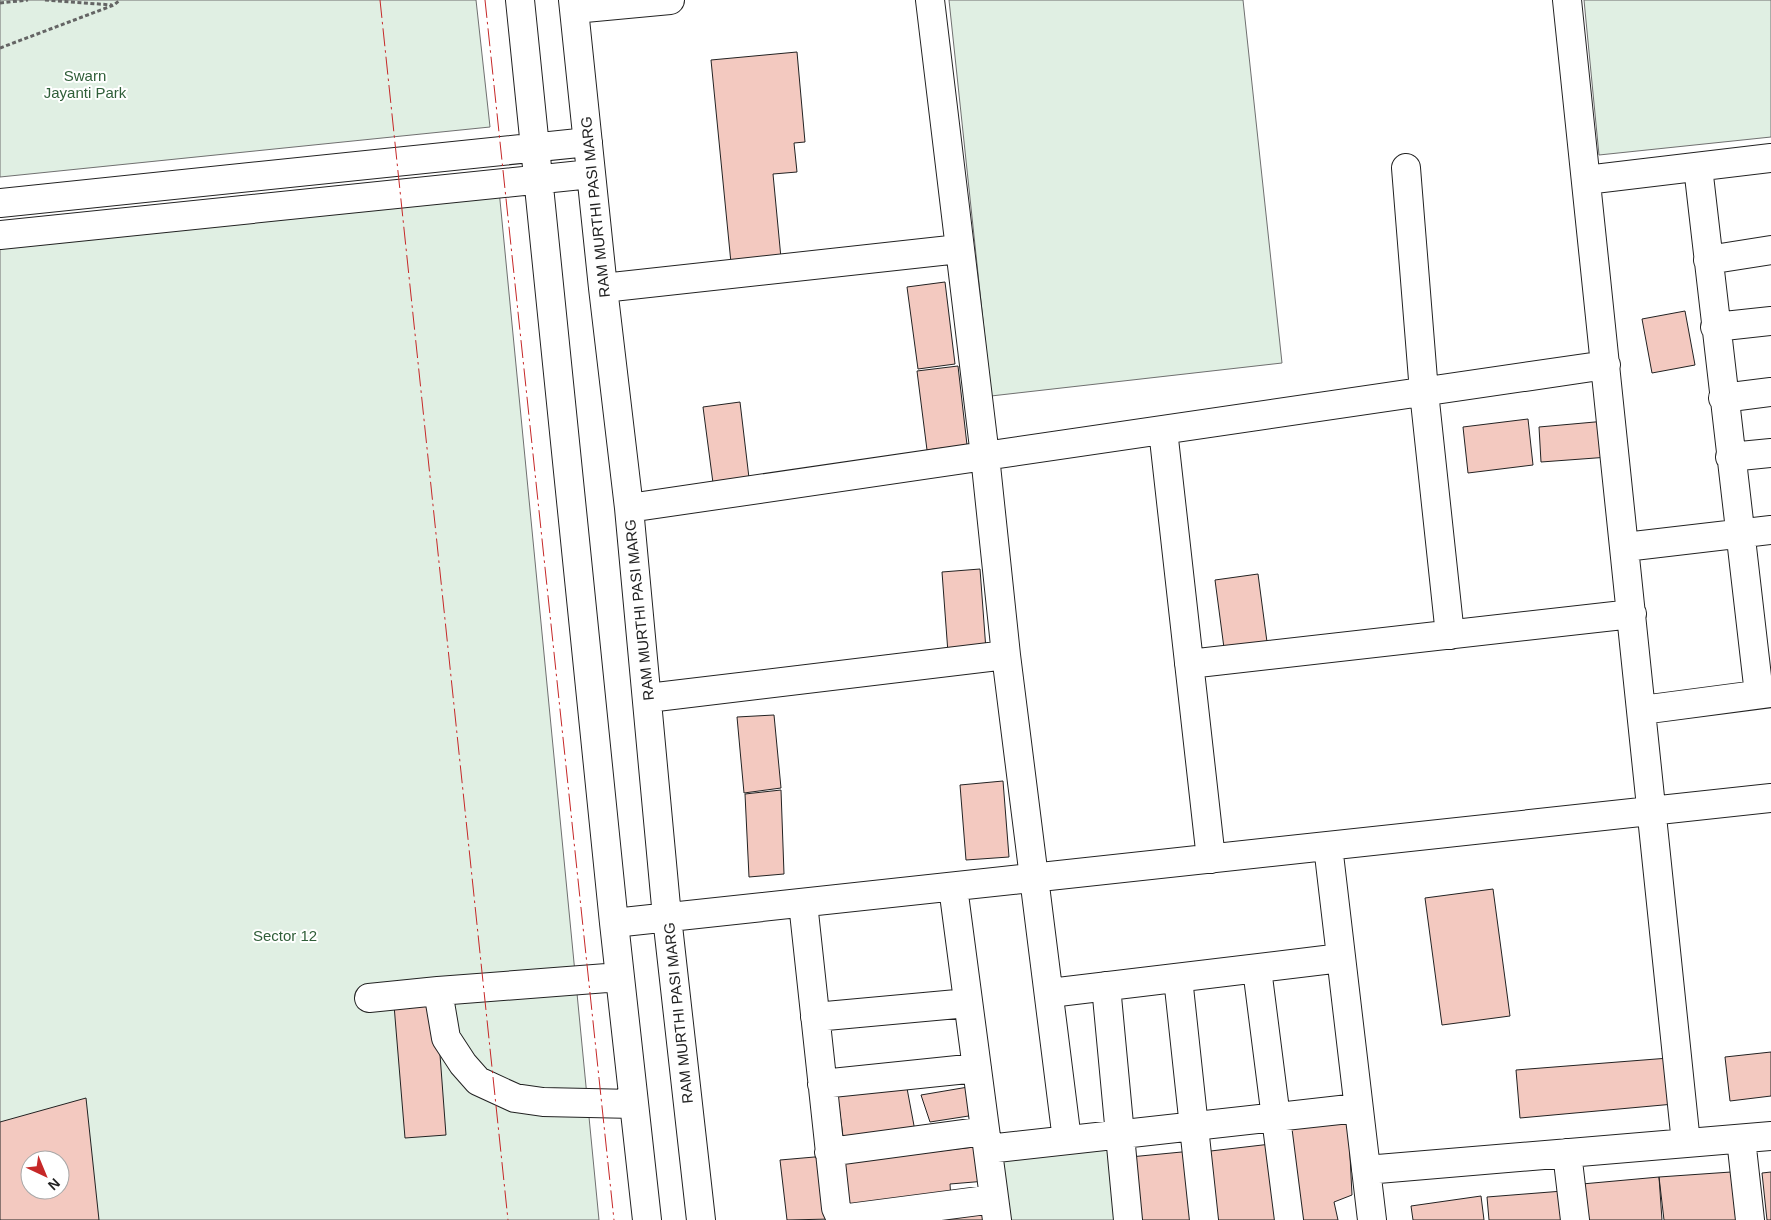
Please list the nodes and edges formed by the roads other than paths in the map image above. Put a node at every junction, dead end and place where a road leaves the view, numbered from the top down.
1 (520, 0) edge
2 (670, 0) edge
3 (930, 0) edge
4 (1567, 0) edge
5 (573, 4) edge
6 (588, 142) junction
7 (535, 147) junction
8 (1771, 158) edge
9 (1698, 167) junction
10 (1406, 168) dead end
11 (591, 174) junction
12 (538, 179) junction
13 (1586, 180) junction
14 (0, 203) edge
15 (0, 235) edge
16 (960, 249) junction
17 (1771, 250) edge
18 (1708, 260) junction
19 (603, 288) junction
20 (1771, 321) edge
21 (1716, 327) junction
22 (1606, 365) junction
23 (1424, 392) junction
24 (1771, 392) edge
25 (1723, 398) junction
26 (1163, 430) junction
27 (1771, 453) edge
28 (984, 456) junction
29 (1730, 457) junction
30 (629, 508) junction
31 (1771, 530) edge
32 (1739, 534) junction
33 (1625, 547) junction
34 (1632, 614) junction
35 (1450, 635) junction
36 (1006, 655) junction
37 (1190, 664) junction
38 (1765, 694) edge
39 (648, 698) junction
40 (1642, 710) junction
41 (1771, 798) edge
42 (1653, 811) junction
43 (1328, 846) junction
44 (1211, 859) junction
45 (1036, 877) junction
46 (952, 887) junction
47 (802, 902) junction
48 (667, 917) junction
49 (614, 923) junction
50 (1341, 958) junction
51 (1257, 969) junction
52 (620, 977) junction
53 (1178, 978) junction
54 (1106, 986) junction
55 (438, 991) junction
56 (1050, 993) junction
57 (369, 998) dead end
58 (968, 1003) junction
59 (815, 1017) junction
60 (977, 1068) junction
61 (822, 1084) junction
62 (634, 1104) junction
63 (1358, 1108) junction
64 (1276, 1118) junction
65 (1194, 1126) junction
66 (1120, 1134) junction
67 (1771, 1136) edge
68 (1741, 1139) junction
69 (986, 1140) junction
70 (1067, 1140) junction
71 (1686, 1143) junction
72 (830, 1152) junction
73 (1567, 1153) junction
74 (1366, 1170) junction
75 (996, 1210) edge
76 (647, 1220) edge
77 (701, 1220) edge
78 (1128, 1220) edge
79 (1204, 1220) edge
80 (1289, 1220) edge
81 (1372, 1220) edge
82 (1575, 1220) edge
83 (1750, 1220) edge

1 - 7 street
2 - 5 street
3 - 16 street
4 - 13 street
5 - 6 street, RAM MURTHI PASI MARG
6 - 7 street
6 - 11 street, RAM MURTHI PASI MARG
7 - 12 street
7 - 14 street
8 - 9 street
9 - 13 street
9 - 18 street
10 - 23 street
11 - 12 street
11 - 19 street, RAM MURTHI PASI MARG
12 - 15 street
12 - 49 street
13 - 22 street
16 - 19 street
16 - 28 street
17 - 18 street
18 - 21 street
19 - 30 street, RAM MURTHI PASI MARG
20 - 21 street
21 - 25 street
22 - 23 street
22 - 33 street
23 - 26 street
23 - 35 street
24 - 25 street
25 - 29 street
26 - 28 street
26 - 37 street
27 - 29 street
28 - 30 street
28 - 36 street
29 - 32 street
30 - 39 street, RAM MURTHI PASI MARG
31 - 32 street
32 - 33 street
32 - 38 street
33 - 34 street
34 - 35 street
34 - 40 street
35 - 37 street
36 - 39 street
36 - 45 street
37 - 44 street
38 - 40 street
39 - 48 street, RAM MURTHI PASI MARG
40 - 42 street
41 - 42 street
42 - 43 street
42 - 71 street
43 - 44 street
43 - 50 street
44 - 45 street
45 - 46 street
45 - 56 street
46 - 47 street
46 - 58 street
47 - 48 street
47 - 59 street
48 - 49 street
48 - 77 street, RAM MURTHI PASI MARG
49 - 52 street
50 - 51 street
50 - 63 street
51 - 53 street
51 - 64 street
52 - 55 street
52 - 62 street
53 - 54 street
53 - 65 street
54 - 56 street
54 - 66 street
55 - 57 street
55 - 62 street
56 - 70 street
58 - 59 street
58 - 60 street
59 - 61 street
60 - 61 street
60 - 69 street
61 - 72 street
62 - 76 street
63 - 64 street
63 - 74 street
64 - 65 street
64 - 80 street
65 - 66 street
65 - 79 street
66 - 70 street
66 - 78 street
67 - 68 street
68 - 71 street
68 - 83 street
69 - 70 street
69 - 72 street
69 - 75 street
71 - 73 street
72 - 75 street
73 - 74 street
73 - 82 street
74 - 81 street

